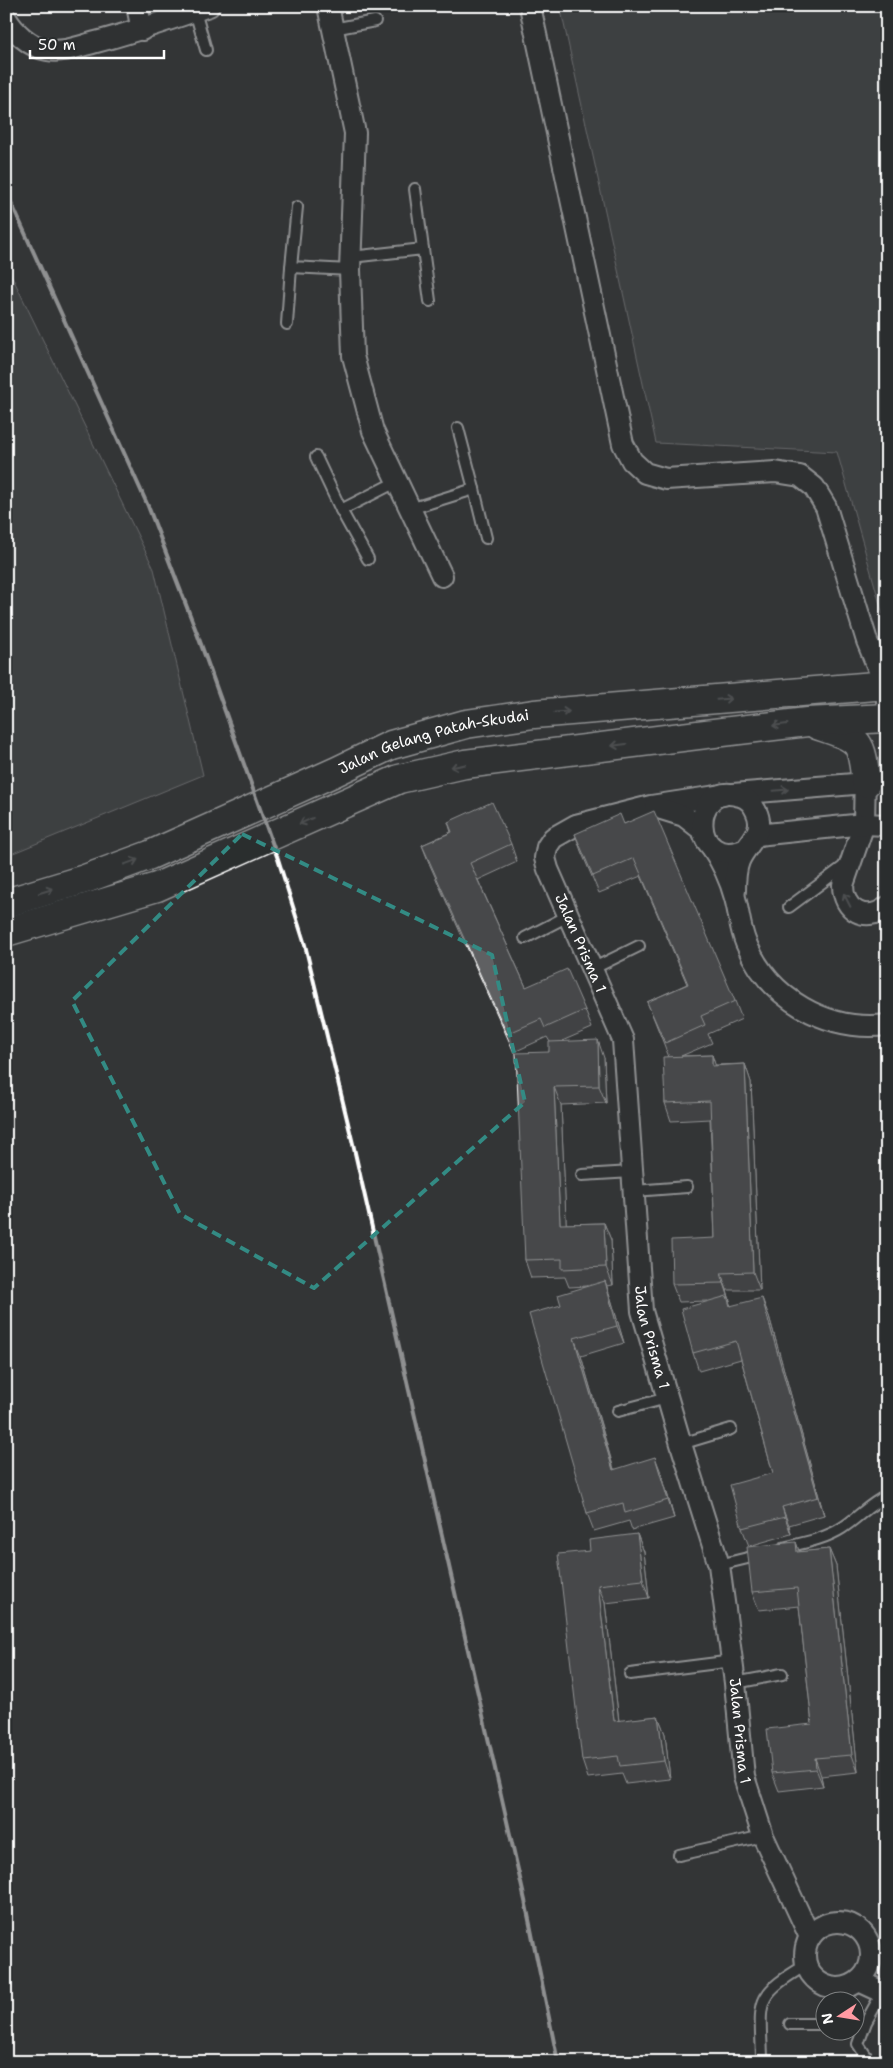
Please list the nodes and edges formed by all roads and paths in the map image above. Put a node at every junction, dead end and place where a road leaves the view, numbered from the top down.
1 (137, 6) edge
2 (328, 6) edge
3 (530, 6) edge
4 (202, 9) edge
5 (6, 18) edge
6 (375, 22) dead end
7 (142, 30) junction
8 (333, 30) junction
9 (206, 50) dead end
10 (415, 189) dead end
11 (297, 207) dead end
12 (423, 249) junction
13 (351, 264) junction
14 (291, 267) junction
15 (430, 302) dead end
16 (287, 324) dead end
17 (458, 428) dead end
18 (316, 457) dead end
19 (396, 482) junction
20 (474, 489) junction
21 (410, 509) junction
22 (341, 510) junction
23 (486, 538) dead end
24 (368, 559) dead end
25 (442, 576) dead end
26 (881, 690) edge
27 (875, 719) edge
28 (807, 722) junction
29 (866, 783) junction
30 (728, 795) junction
31 (651, 806) junction
32 (864, 824) junction
33 (887, 825) edge
34 (706, 838) junction
35 (752, 842) junction
36 (851, 861) junction
37 (735, 896) junction
38 (6, 903) edge
39 (789, 907) dead end
40 (887, 907) edge
41 (568, 916) junction
42 (6, 932) edge
43 (525, 938) dead end
44 (639, 946) dead end
45 (592, 969) junction
46 (887, 1025) edge
47 (582, 1175) dead end
48 (633, 1181) junction
49 (687, 1187) dead end
50 (668, 1398) junction
51 (618, 1411) dead end
52 (731, 1429) dead end
53 (681, 1444) junction
54 (887, 1496) edge
55 (720, 1565) junction
56 (733, 1661) junction
57 (630, 1674) dead end
58 (782, 1674) dead end
59 (735, 1683) junction
60 (763, 1836) junction
61 (679, 1855) dead end
62 (810, 1937) junction
63 (806, 1964) junction
64 (859, 1981) junction
65 (884, 1994) edge
66 (866, 2022) edge
67 (790, 2024) dead end
68 (816, 2024) edge
69 (859, 2040) edge
70 (762, 2058) dead end
71 (870, 2062) edge

1 - 7 street
2 - 8 street
3 - 26 street
4 - 7 street
4 - 9 lane
5 - 7 street
6 - 8 lane
8 - 13 street
10 - 12 lane
11 - 14 lane
12 - 13 lane
12 - 15 lane
13 - 14 lane
13 - 19 street
14 - 16 lane
17 - 20 lane
18 - 22 lane
19 - 21 street
19 - 22 lane
20 - 21 lane
20 - 23 lane
21 - 25 street
22 - 24 lane
26 - 27 street
38 -> 26 main road, Jalan Gelang Patah-Skudai
27 - 28 main road, Jalan Gelang Patah-Skudai
27 - 29 street
28 - 29 main road
28 -> 42 main road, Jalan Gelang Patah-Skudai
30 -> 29 street, Jalan Prisma 1
29 - 32 street
30 - 31 street, Jalan Prisma 1
30 - 34 street
30 - 35 street
31 - 34 street
31 - 41 street, Jalan Prisma 1
32 - 33 street
32 - 35 street
32 - 36 street
34 - 35 street
34 - 37 street
35 - 37 street
36 - 39 lane
40 -> 36 street
37 - 46 street
41 - 43 lane
41 - 45 street, Jalan Prisma 1
44 - 45 lane
45 - 48 street, Jalan Prisma 1
47 - 48 lane
48 - 49 lane
48 - 50 street, Jalan Prisma 1
50 - 51 lane
50 - 53 street, Jalan Prisma 1
52 - 53 lane
53 - 55 street, Jalan Prisma 1
54 - 55 lane
55 - 56 street, Jalan Prisma 1
56 - 57 lane
56 - 59 street, Jalan Prisma 1
58 - 59 lane
59 - 60 street, Jalan Prisma 1
60 - 61 lane
60 - 62 street, Jalan Prisma 1
62 - 63 street
62 - 64 street
63 - 64 street
63 - 70 lane
64 - 65 street
65 - 66 lane
67 - 68 lane
69 - 71 lane

